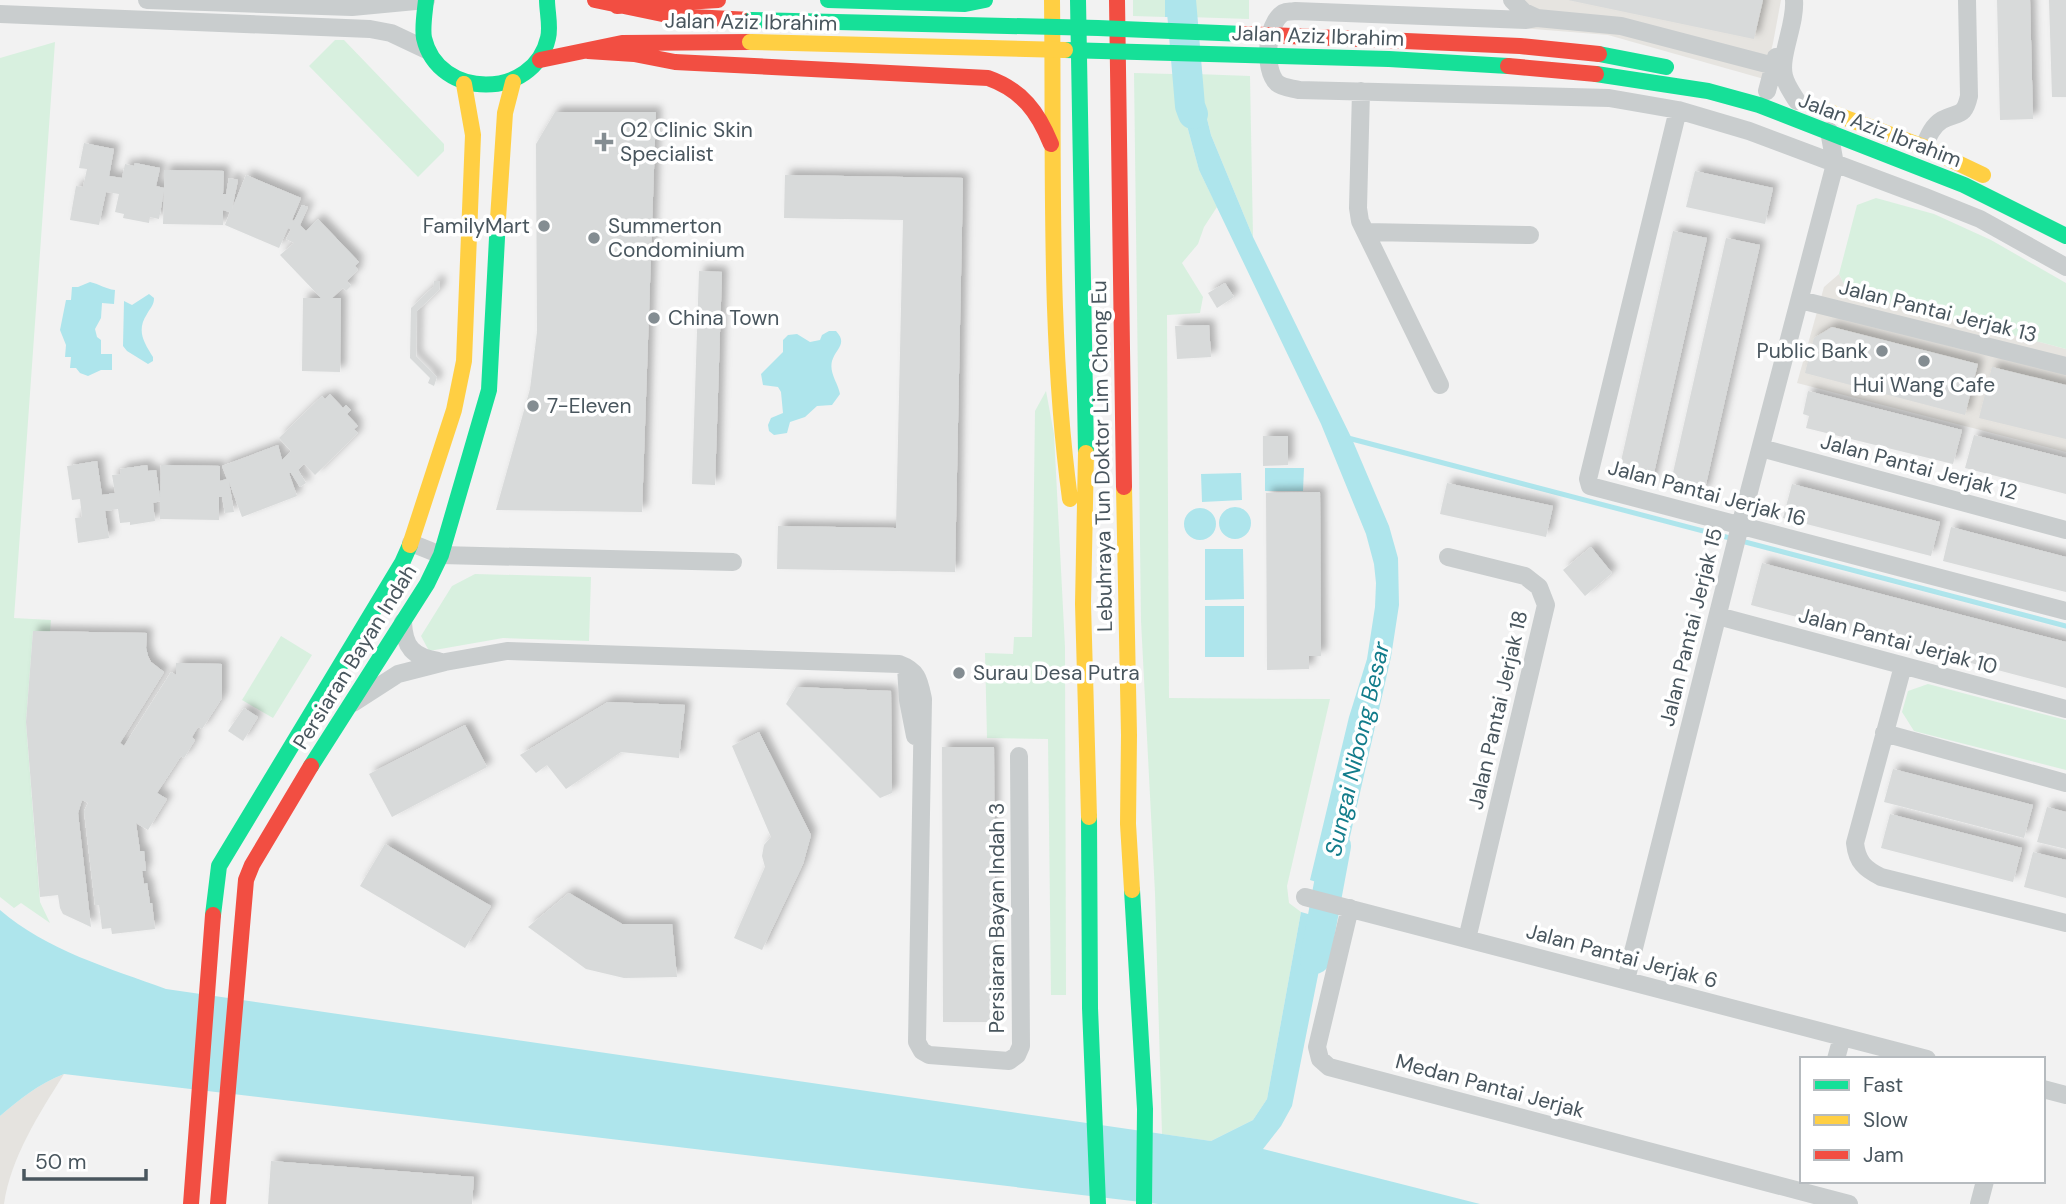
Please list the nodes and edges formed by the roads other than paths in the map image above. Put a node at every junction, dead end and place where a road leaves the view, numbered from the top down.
1 (146, 0) edge
2 (426, 0) edge
3 (547, 0) edge
4 (595, 0) edge
5 (718, 0) edge
6 (828, 0) edge
7 (985, 0) edge
8 (1052, 0) edge
9 (1077, 0) edge
10 (1117, 0) edge
11 (1504, 0) edge
12 (1512, 0) edge
13 (1792, 0) edge
14 (1967, 0) edge
15 (268, 2) edge
16 (617, 6) junction
17 (1355, 6) edge
18 (0, 15) edge
19 (1481, 17) junction
20 (1536, 18) junction
21 (427, 50) junction
22 (588, 51) junction
23 (540, 60) junction
24 (1778, 67) junction
25 (1676, 68) dead end
26 (1702, 74) dead end
27 (513, 82) junction
28 (464, 84) junction
29 (1361, 91) junction
30 (1767, 91) junction
31 (1797, 101) junction
32 (1678, 110) junction
33 (1829, 131) junction
34 (1862, 144) junction
35 (1924, 147) junction
36 (1055, 155) junction
37 (1835, 164) junction
38 (2003, 184) dead end
39 (1366, 232) junction
40 (1530, 235) dead end
41 (2066, 236) edge
42 (2066, 267) edge
43 (1800, 300) junction
44 (2066, 366) edge
45 (1440, 385) dead end
46 (1760, 448) junction
47 (2066, 530) edge
48 (1738, 535) junction
49 (411, 543) junction
50 (441, 555) junction
51 (1448, 557) dead end
52 (733, 562) dead end
53 (1083, 604) junction
54 (2066, 611) edge
55 (1718, 616) junction
56 (403, 622) junction
57 (343, 659) junction
58 (445, 662) junction
59 (1903, 666) junction
60 (368, 674) junction
61 (346, 707) junction
62 (2066, 709) edge
63 (1884, 733) junction
64 (1019, 757) dead end
65 (2066, 783) edge
66 (1305, 897) dead end
67 (1344, 906) junction
68 (2066, 923) edge
69 (1467, 939) junction
70 (1626, 981) junction
71 (1842, 1037) junction
72 (1837, 1057) edge
73 (1919, 1057) edge
74 (2045, 1090) edge
75 (2066, 1095) edge
76 (1984, 1183) edge
77 (1804, 1187) edge
78 (191, 1204) edge
79 (218, 1204) edge
80 (1098, 1204) edge
81 (1144, 1204) edge
82 (1849, 1204) edge
83 (1979, 1204) edge

1 - 15 street
2 - 15 street
2 - 21 main road
3 - 23 main road
4 - 16 main road, Jalan Aziz Ibrahim
5 - 16 main road
6 - 7 main road
8 - 36 main road
9 - 53 main road, Lebuhraya Tun Doktor Lim Chong Eu
10 - 81 main road, Lebuhraya Tun Doktor Lim Chong Eu
11 - 19 street
12 - 20 street
13 - 24 street
14 - 35 street
16 - 25 main road, Jalan Aziz Ibrahim, bridge
17 - 19 street
17 - 29 street
18 - 21 street
19 - 20 street
20 - 24 street
21 - 28 main road
22 - 23 main road, Jalan Aziz Ibrahim
22 - 33 main road, Jalan Aziz Ibrahim, bridge
22 - 36 main road
23 - 27 main road
24 - 30 street
24 - 31 street
26 - 30 main road, Jalan Aziz Ibrahim
27 - 28 main road
27 - 50 main road, Persiaran Bayan Indah
28 - 49 main road, Persiaran Bayan Indah
29 - 32 street
29 - 39 street
30 - 31 main road, Jalan Aziz Ibrahim
31 - 35 main road, Jalan Aziz Ibrahim
32 - 37 street
32 - 48 street, Jalan Pantai Jerjak 16
33 - 34 main road, Jalan Aziz Ibrahim
33 - 37 street, Jalan Pantai Jerjak 15
34 - 37 street
34 - 41 main road, Jalan Aziz Ibrahim
35 - 38 main road, Jalan Aziz Ibrahim
36 - 53 main road
37 - 42 street
37 - 43 street, Jalan Pantai Jerjak 15
39 - 40 street
39 - 45 street
43 - 44 street, Jalan Pantai Jerjak 13
43 - 46 street, Jalan Pantai Jerjak 15
46 - 47 street, Jalan Pantai Jerjak 12
46 - 48 street, Jalan Pantai Jerjak 15
48 - 54 street, Jalan Pantai Jerjak 16
48 - 55 street, Jalan Pantai Jerjak 15
49 - 50 street
49 - 57 main road, Persiaran Bayan Indah
50 - 52 street
50 - 56 main road, Persiaran Bayan Indah
51 - 69 street, Jalan Pantai Jerjak 18
53 - 80 main road, Lebuhraya Tun Doktor Lim Chong Eu
55 - 59 street, Jalan Pantai Jerjak 10
55 - 70 street, Jalan Pantai Jerjak 15
56 - 58 street, Persiaran Bayan Indah 3
56 - 60 main road, Persiaran Bayan Indah
57 - 60 main road
57 - 78 main road, Persiaran Bayan Indah
58 - 61 street, Persiaran Bayan Indah 3
58 - 64 street, Persiaran Bayan Indah 3
59 - 62 street, Jalan Pantai Jerjak 10
59 - 63 street
60 - 61 main road, Persiaran Bayan Indah
61 - 79 main road, Persiaran Bayan Indah
63 - 65 street
63 - 68 street
66 - 67 street, Jalan Pantai Jerjak 6
67 - 69 street, Jalan Pantai Jerjak 6
67 - 77 street, Medan Pantai Jerjak
69 - 70 street, Jalan Pantai Jerjak 6
70 - 71 street, Jalan Pantai Jerjak 6
71 - 72 street
71 - 73 street, Jalan Pantai Jerjak 6
74 - 75 street
76 - 83 street
77 - 82 street, Medan Pantai Jerjak

